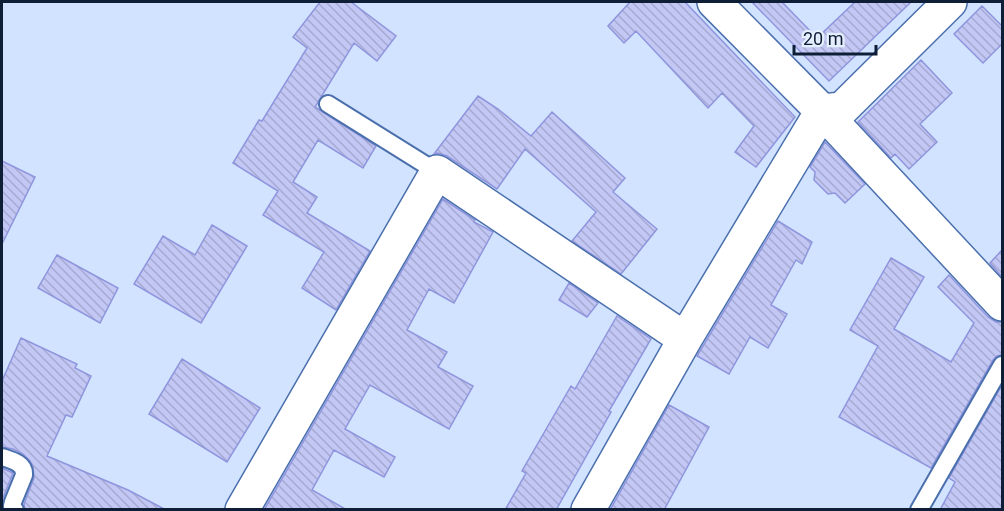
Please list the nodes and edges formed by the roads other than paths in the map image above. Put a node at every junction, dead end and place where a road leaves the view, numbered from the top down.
1 (714, 2) edge
2 (950, 2) edge
3 (328, 104) dead end
4 (822, 111) junction
5 (437, 172) junction
6 (1002, 304) edge
7 (685, 339) junction
8 (1002, 365) edge
9 (2, 457) edge
10 (15, 510) edge
11 (242, 510) edge
12 (588, 510) edge
13 (919, 510) edge

1 - 4 street
2 - 4 street
3 - 5 lane
4 - 6 street
4 - 7 street
5 - 7 street
5 - 11 street
7 - 12 street
8 - 13 lane
9 - 10 lane

